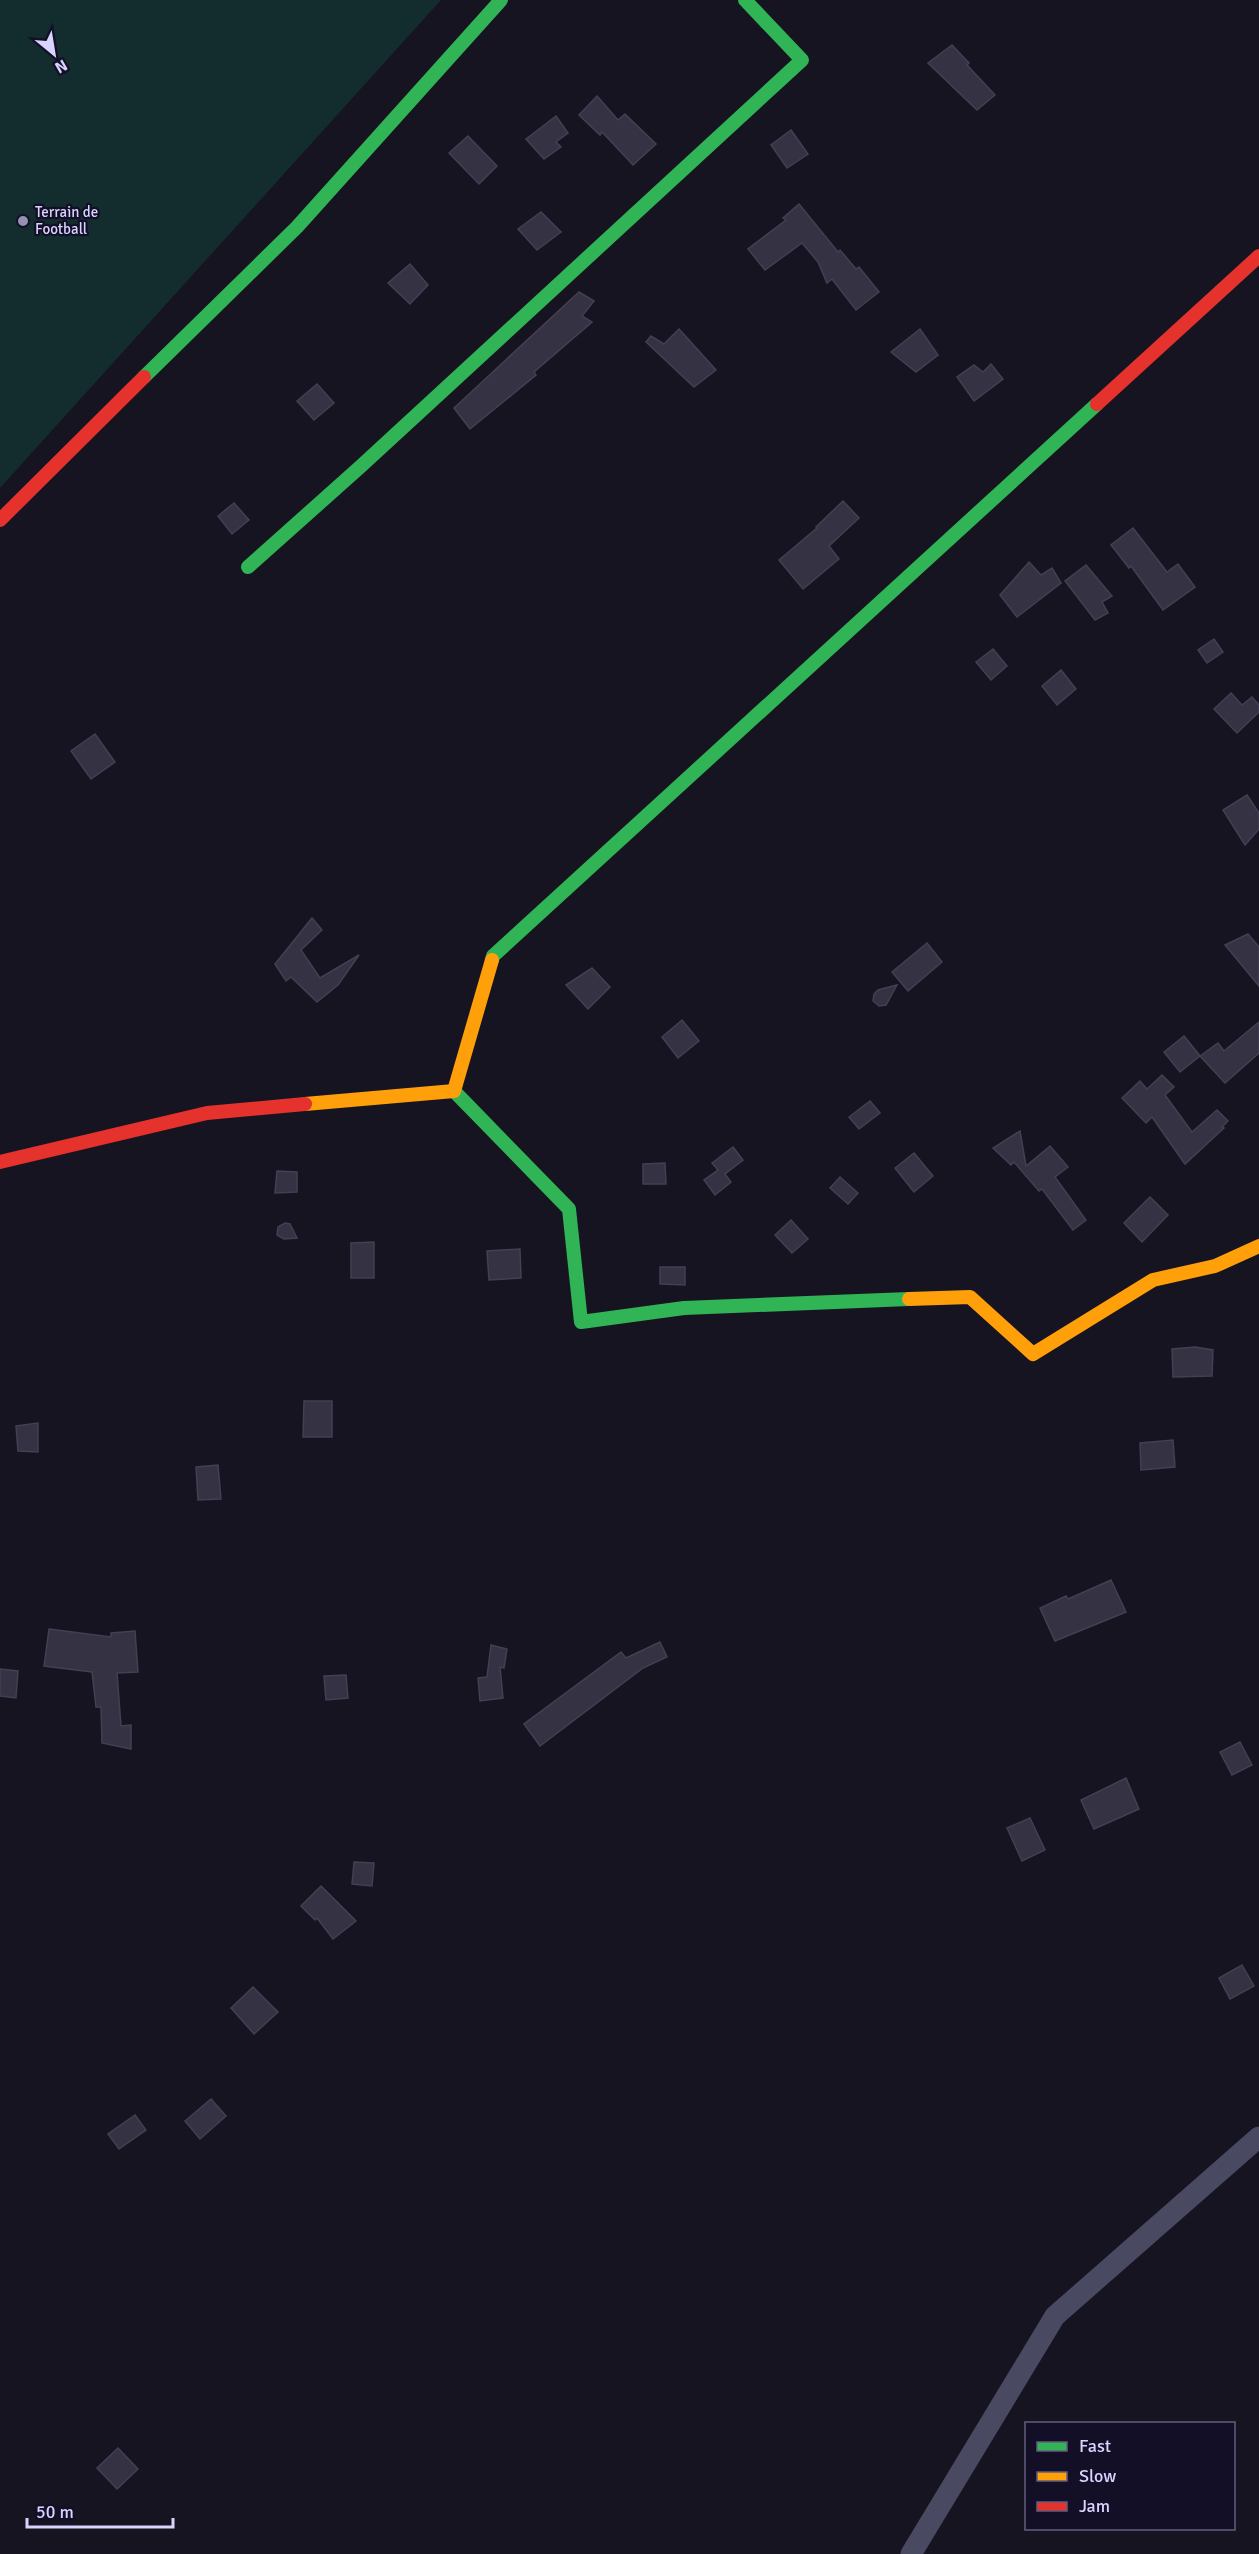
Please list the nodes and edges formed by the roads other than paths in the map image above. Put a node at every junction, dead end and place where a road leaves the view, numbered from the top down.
1 (501, 0) edge
2 (745, 0) edge
3 (1259, 256) edge
4 (0, 520) edge
5 (248, 567) dead end
6 (454, 1091) junction
7 (0, 1162) edge
8 (1259, 1246) edge
9 (1259, 2137) edge
10 (911, 2554) edge

1 - 4 street
2 - 5 street
3 - 6 street
6 - 7 street
6 - 8 street
9 - 10 street

